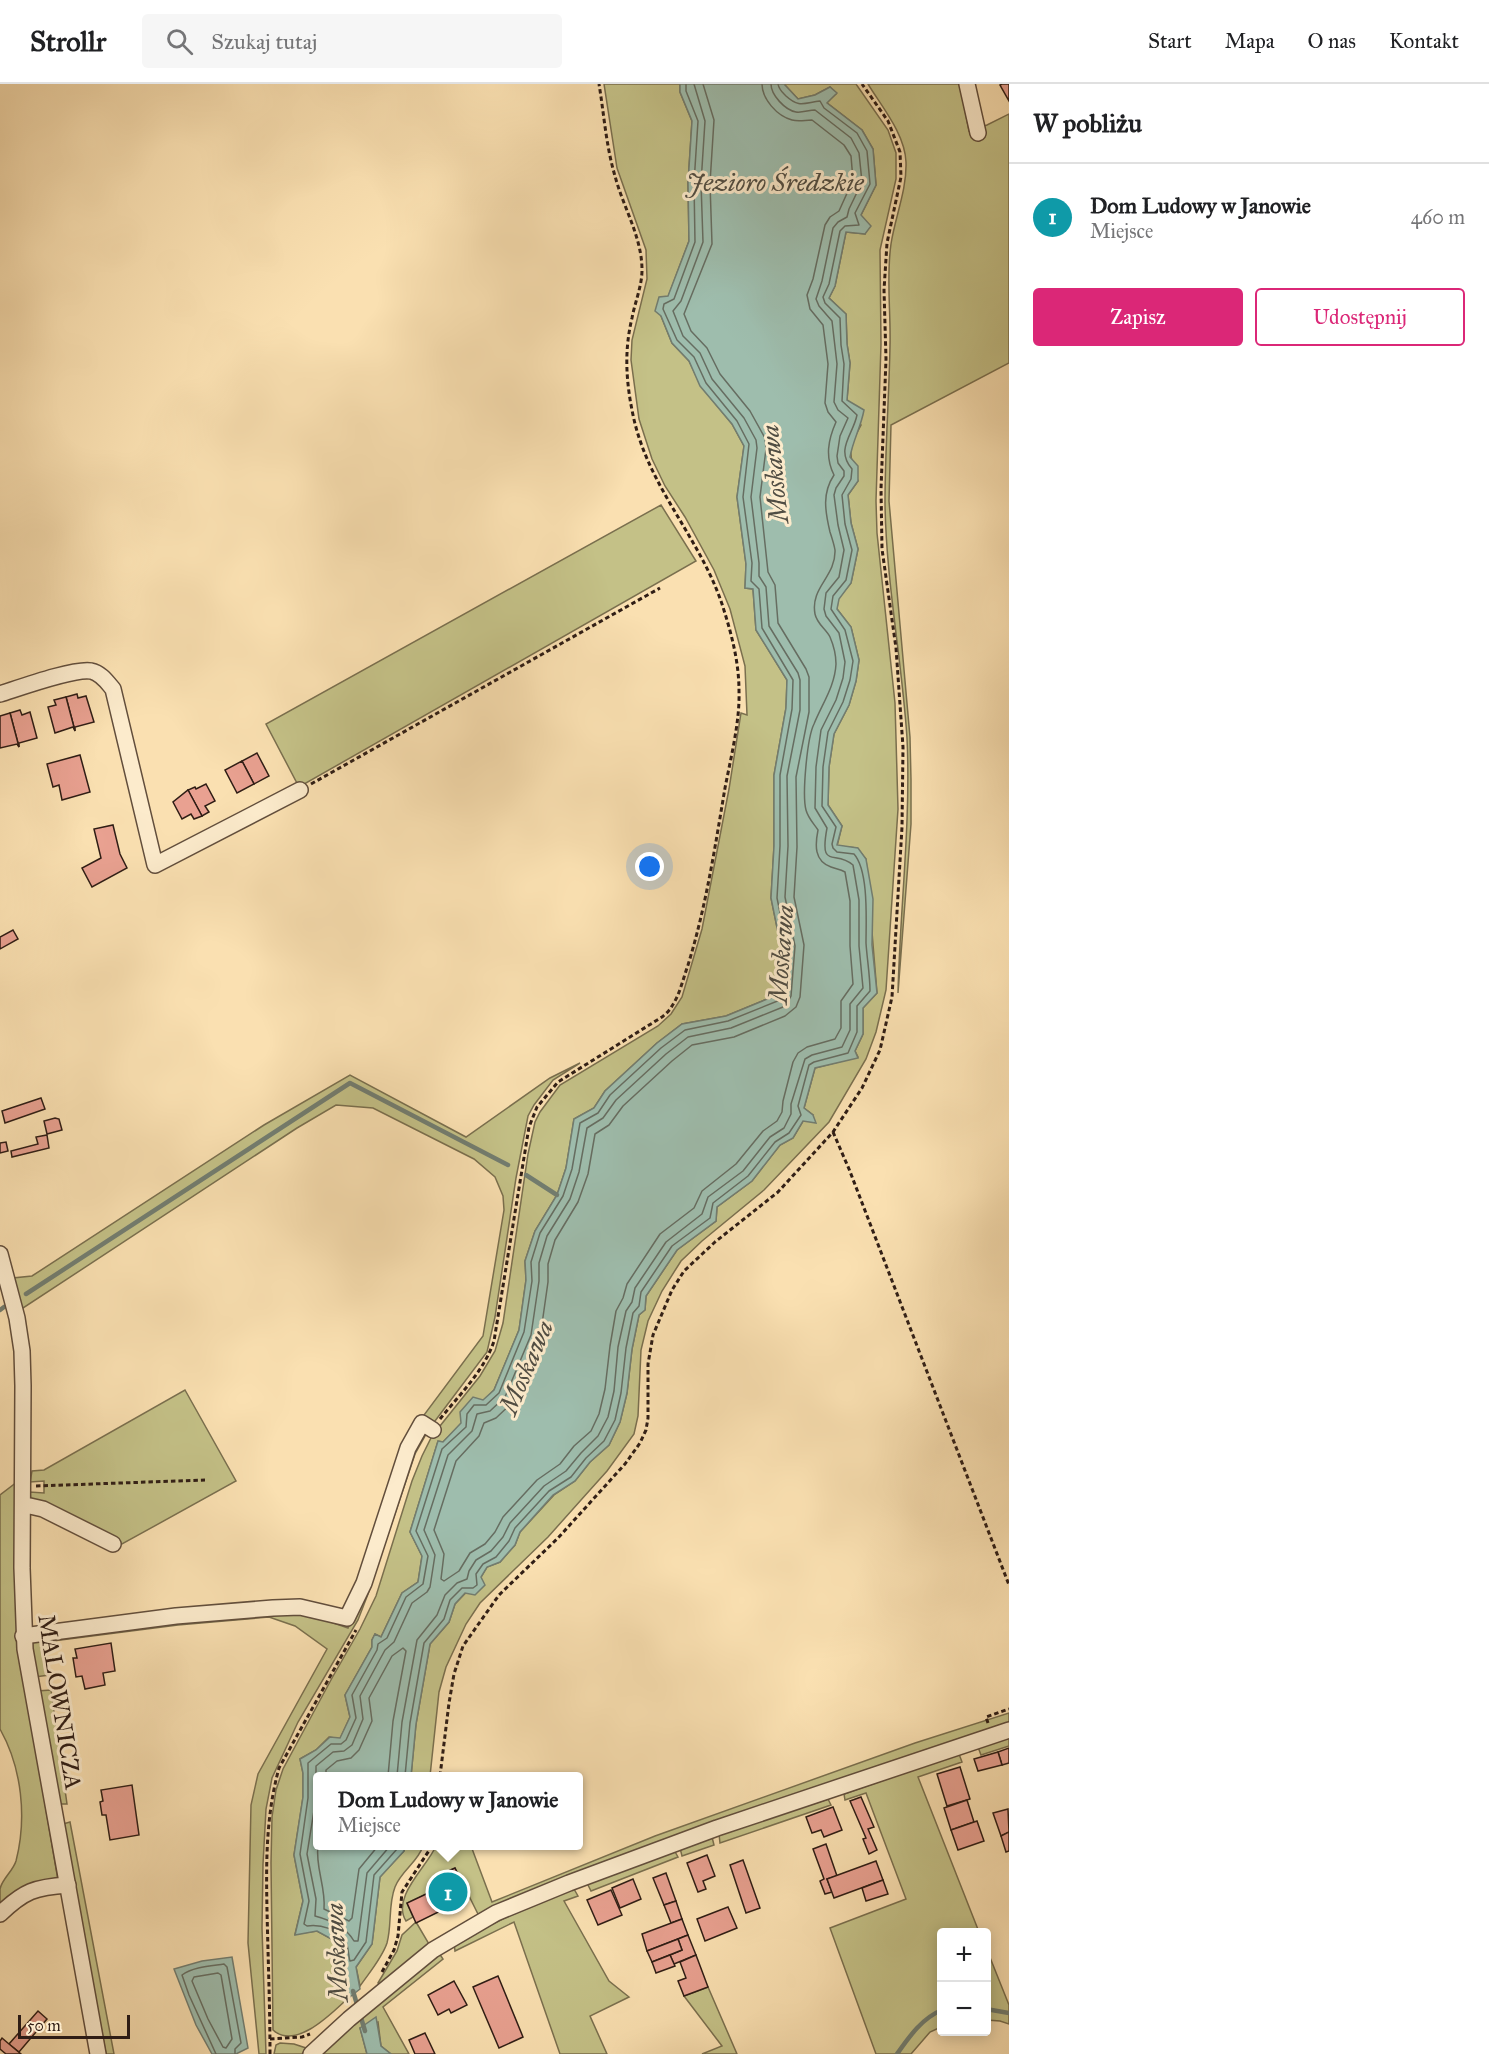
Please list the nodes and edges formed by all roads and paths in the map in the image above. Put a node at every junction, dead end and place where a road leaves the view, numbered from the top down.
1 (599, 84) edge
2 (862, 84) edge
3 (967, 84) edge
4 (978, 133) dead end
5 (660, 588) dead end
6 (0, 694) edge
7 (300, 790) joint
8 (833, 1132) junction
9 (0, 1254) edge
10 (433, 1430) joint
11 (205, 1480) dead end
12 (23, 1487) junction
13 (23, 1507) junction
14 (113, 1544) dead end
15 (1009, 1585) edge
16 (361, 1621) dead end
17 (23, 1636) junction
18 (1009, 1730) edge
19 (440, 1772) edge
20 (429, 1850) edge
21 (68, 1885) junction
22 (0, 1914) edge
23 (378, 1977) dead end
24 (313, 2033) dead end
25 (270, 2040) junction
26 (98, 2054) edge
27 (270, 2054) edge
28 (311, 2054) edge

1 - 10 path
2 - 8 path
3 - 4 street
5 - 7 path
6 - 7 street
8 - 15 path
8 - 19 path
9 - 12 street, MALOWNICZA
10 - 17 street
11 - 12 path
12 - 13 street, MALOWNICZA
13 - 14 street
13 - 17 street, MALOWNICZA
16 - 25 path
17 - 21 street, MALOWNICZA
18 - 28 street
20 - 23 path
21 - 22 street
21 - 26 street, MALOWNICZA
24 - 25 path
25 - 27 path

